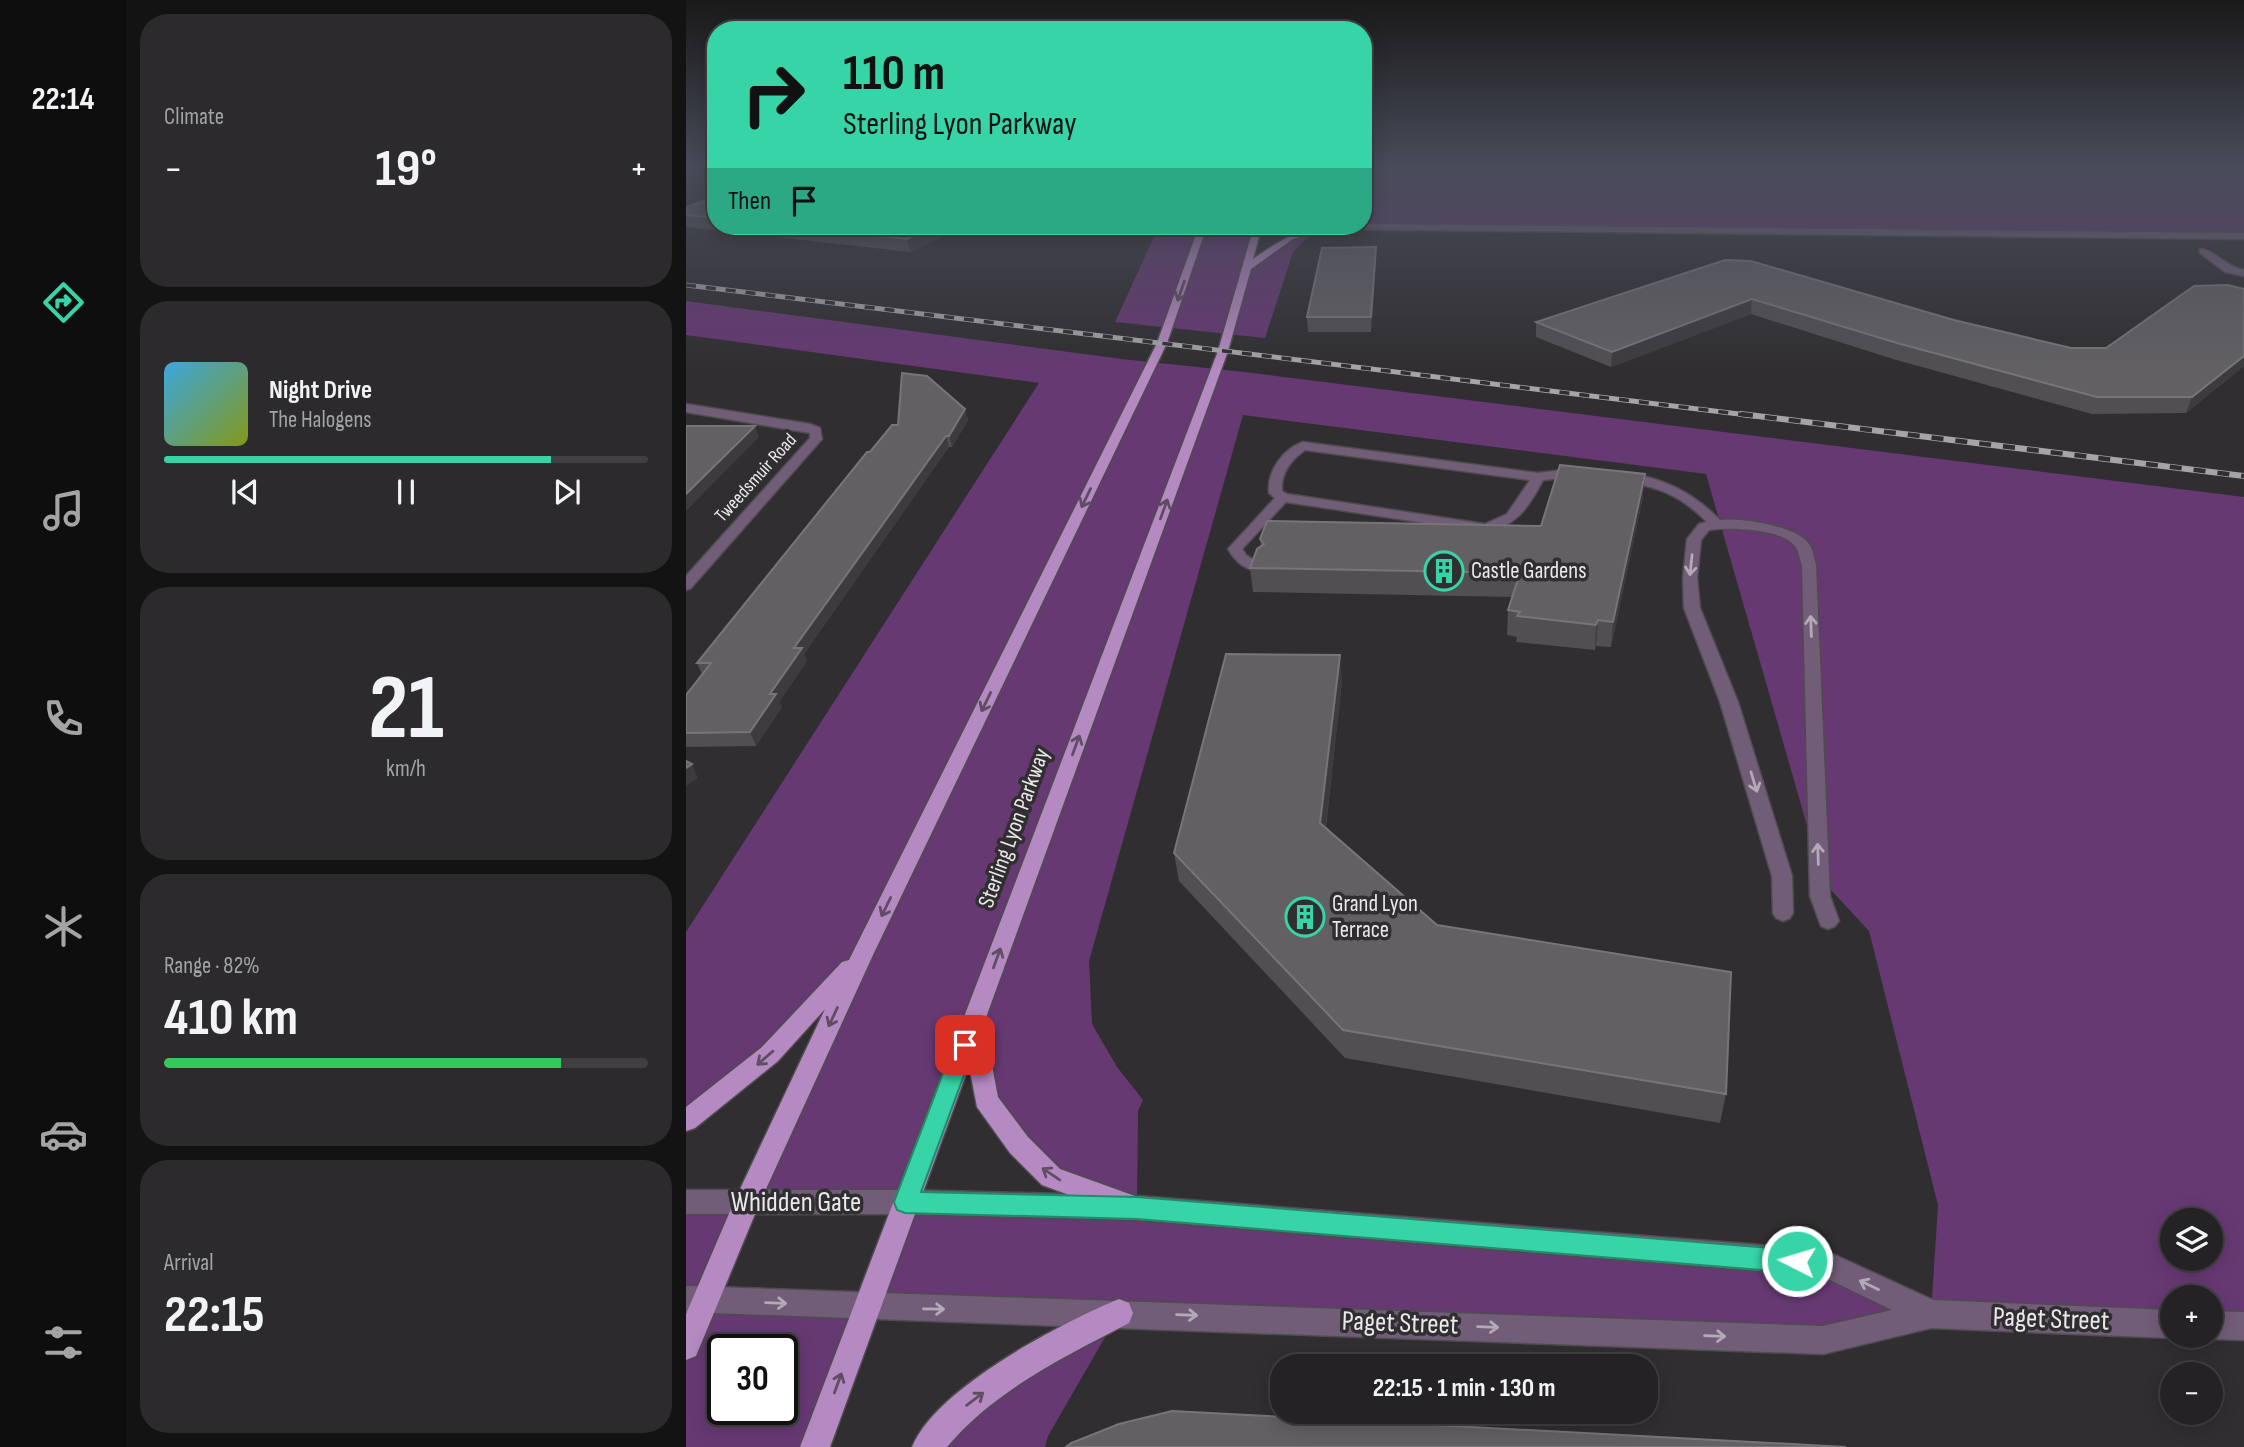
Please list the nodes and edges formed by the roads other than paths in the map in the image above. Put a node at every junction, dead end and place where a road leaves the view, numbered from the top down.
1 (2018, 234) edge
2 (1201, 235) edge
3 (1256, 235) edge
4 (1297, 235) edge
5 (2244, 236) edge
6 (2203, 251) dead end
7 (1248, 267) junction
8 (2244, 273) edge
9 (686, 408) edge
10 (1538, 477) junction
11 (1283, 497) junction
12 (1717, 525) junction
13 (1257, 567) edge
14 (686, 585) edge
15 (1783, 913) dead end
16 (1828, 921) dead end
17 (862, 955) junction
18 (974, 1022) junction
19 (686, 1121) edge
20 (686, 1202) edge
21 (747, 1202) junction
22 (905, 1202) junction
23 (1137, 1208) junction
24 (697, 1300) edge
25 (866, 1307) junction
26 (1119, 1313) junction
27 (1931, 1314) junction
28 (2160, 1324) edge
29 (2223, 1325) edge
30 (2244, 1326) edge
31 (686, 1346) edge
32 (815, 1447) edge
33 (927, 1447) edge

1 - 5 street
2 -> 17 main road
3 - 7 main road, Sterling Lyon Parkway
4 - 7 main road
6 - 8 street
18 -> 7 main road, Sterling Lyon Parkway
9 - 14 street, Tweedsmuir Road
10 - 11 street
10 - 11 street
10 - 12 street
11 - 13 street
12 -> 15 street
16 -> 12 street
17 -> 19 main road
17 -> 21 main road
18 - 22 main road, Sterling Lyon Parkway
23 -> 18 main road
20 - 21 street, Whidden Gate
21 - 22 street, Whidden Gate
21 - 24 main road
22 - 23 street, Paget Street
22 - 25 main road, Sterling Lyon Parkway
27 -> 23 street, Paget Street
24 -> 25 street
24 - 31 main road
25 -> 26 street, Paget Street
32 -> 25 main road, Sterling Lyon Parkway
26 -> 27 street, Paget Street
33 -> 26 main road
27 - 28 street, Paget Street
29 - 30 street

